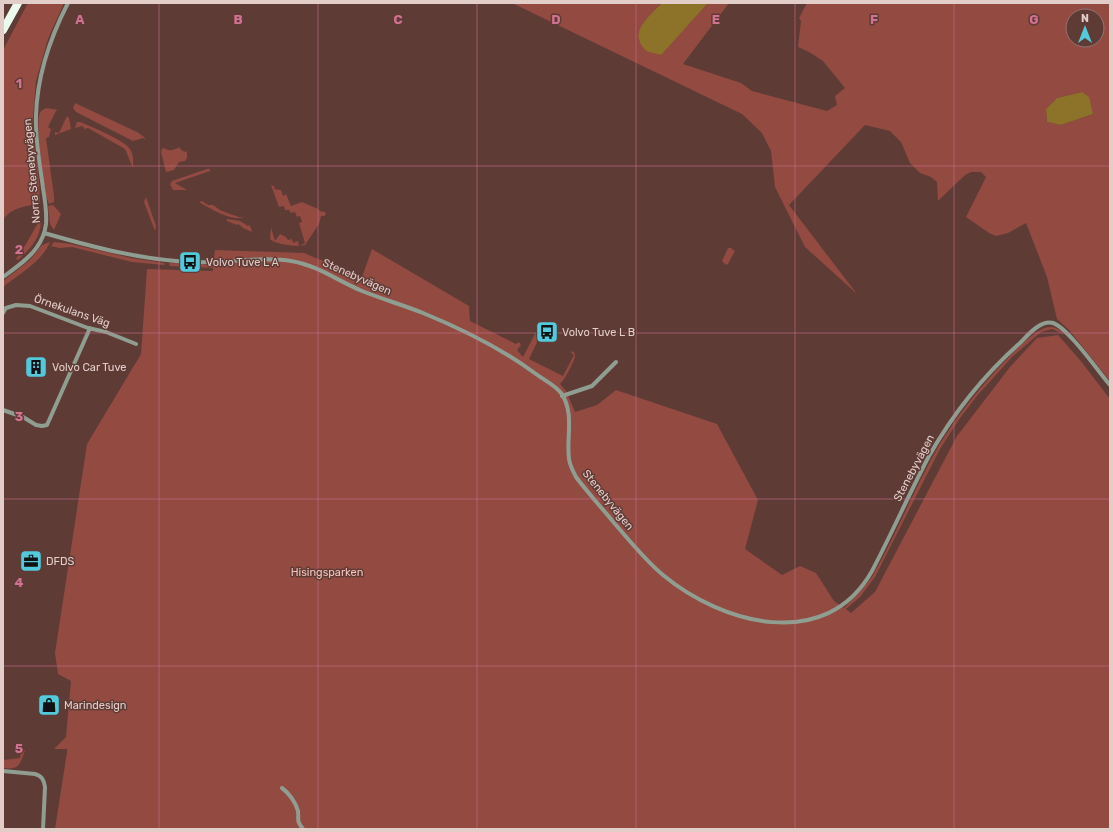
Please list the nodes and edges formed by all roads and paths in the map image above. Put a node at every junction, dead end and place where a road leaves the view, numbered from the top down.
1 (18, 3) edge
2 (68, 3) edge
3 (3, 30) edge
4 (44, 233) junction
5 (3, 277) edge
6 (3, 313) edge
7 (90, 328) junction
8 (136, 344) dead end
9 (616, 362) dead end
10 (1110, 385) edge
11 (562, 396) junction
12 (3, 410) edge
13 (3, 771) edge
14 (282, 788) dead end
15 (43, 829) edge
16 (303, 829) edge

1 - 3 highway
2 - 4 street, Norra Stenebyvägen
4 - 5 street, Norra Stenebyvägen
4 - 11 street, Stenebyvägen
6 - 7 street, Örnekulans Väg
7 - 8 street, Örnekulans Väg
7 - 12 street
9 - 11 street
10 - 11 street, Stenebyvägen
13 - 15 street
14 - 16 street

